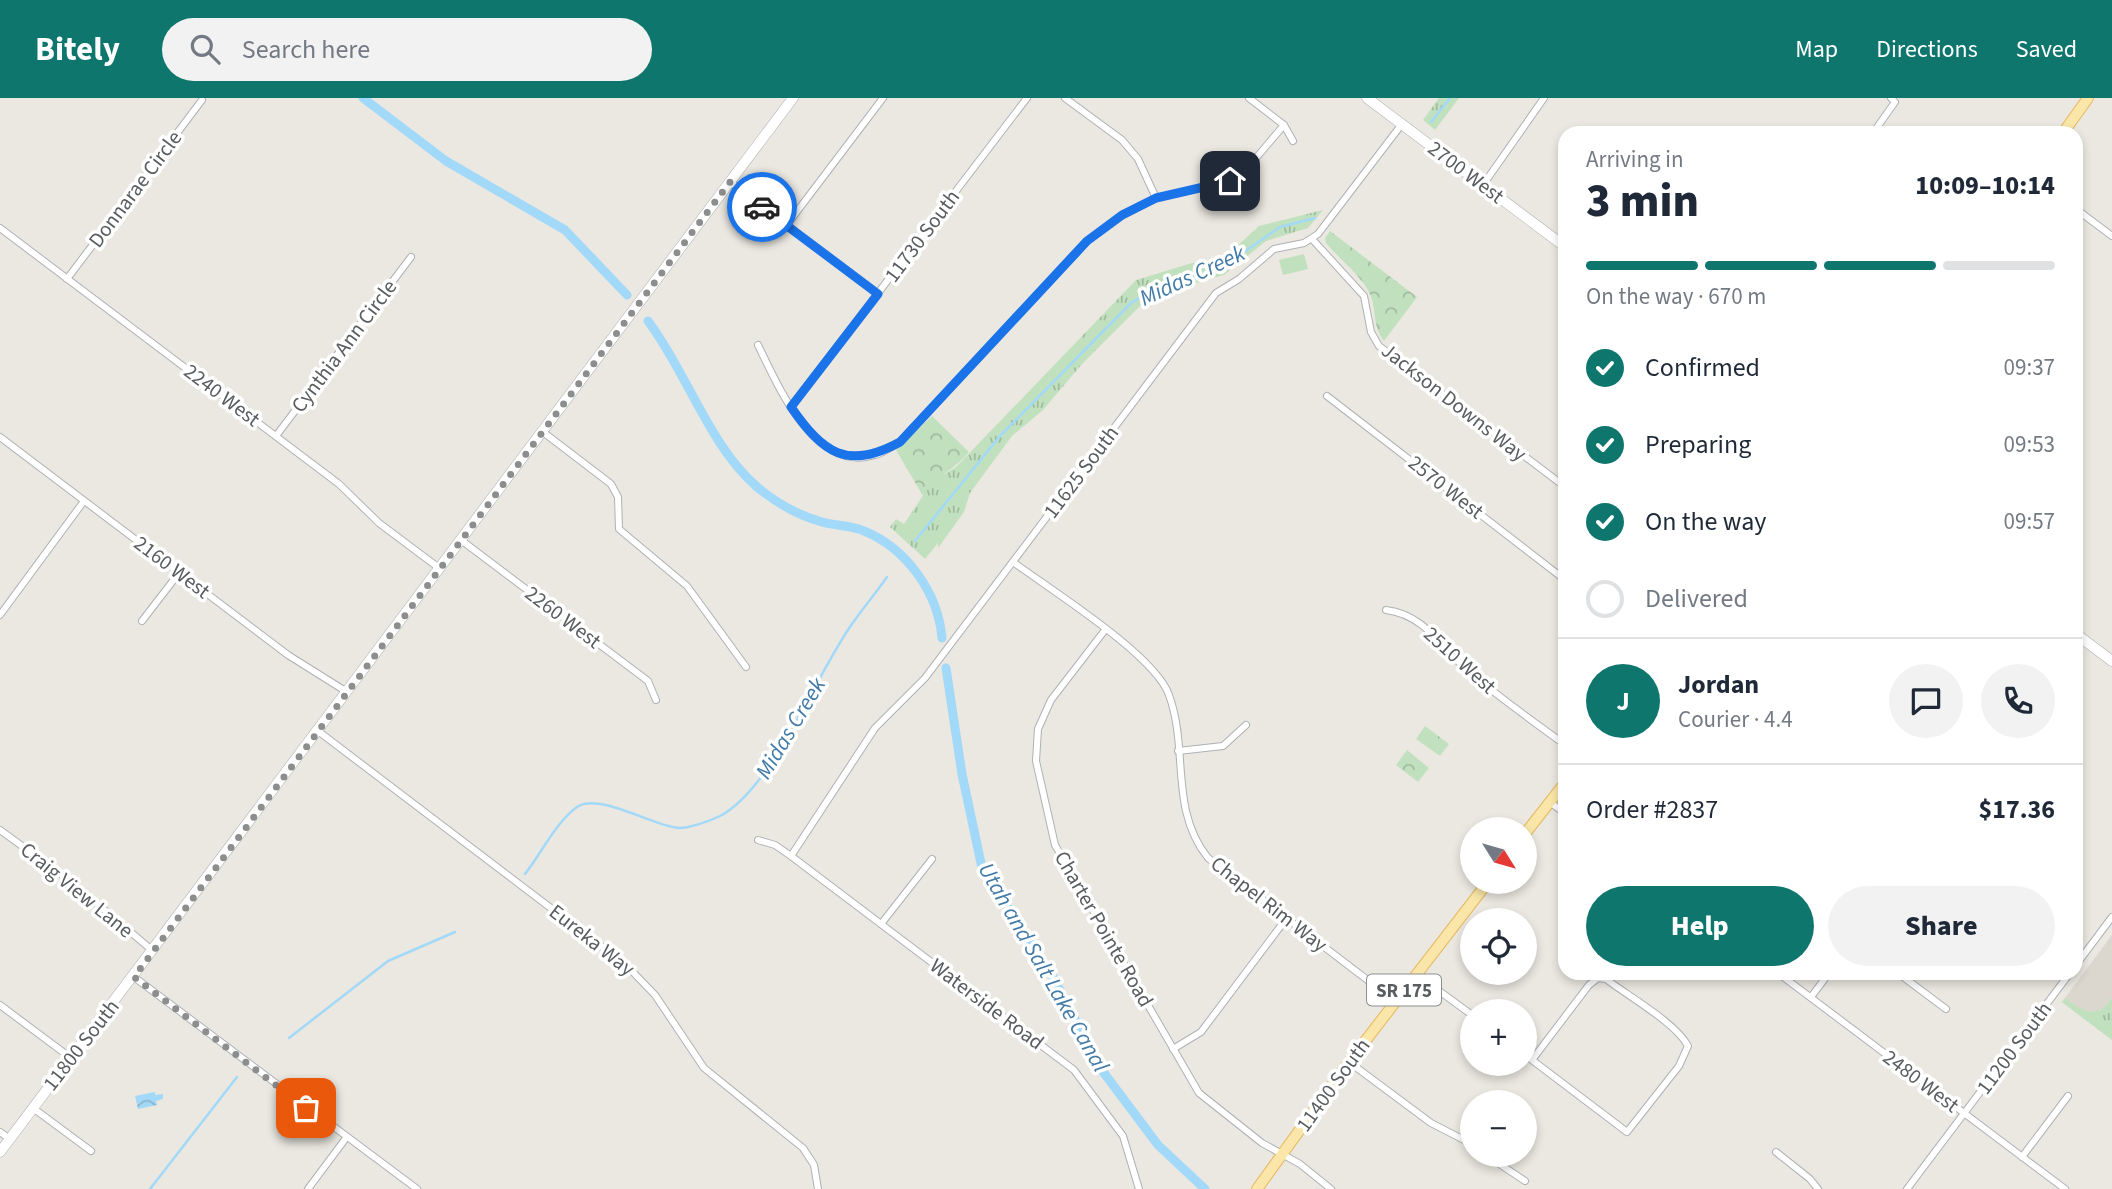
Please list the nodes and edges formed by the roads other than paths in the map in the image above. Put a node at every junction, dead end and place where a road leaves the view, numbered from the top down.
1 (793, 98) edge
2 (883, 98) edge
3 (1027, 98) edge
4 (1065, 98) edge
5 (1249, 98) edge
6 (1367, 98) edge
7 (1544, 98) edge
8 (2088, 98) edge
9 (202, 100) dead end
10 (1893, 100) edge
11 (1402, 124) junction
12 (1284, 125) junction
13 (1877, 126) edge
14 (2068, 126) edge
15 (1293, 141) dead end
16 (730, 182) junction
17 (1483, 185) junction
18 (1156, 198) junction
19 (2083, 214) edge
20 (786, 226) junction
21 (0, 228) edge
22 (2112, 236) edge
23 (1312, 239) junction
24 (1558, 242) edge
25 (411, 257) dead end
26 (67, 279) junction
27 (878, 294) junction
28 (758, 345) dead end
29 (1327, 396) dead end
30 (791, 407) junction
31 (543, 432) junction
32 (276, 436) junction
33 (0, 437) edge
34 (1558, 481) edge
35 (84, 501) junction
36 (461, 540) junction
37 (1013, 562) junction
38 (439, 568) junction
39 (179, 573) junction
40 (1558, 574) edge
41 (1386, 610) dead end
42 (0, 615) edge
43 (142, 621) dead end
44 (1105, 630) junction
45 (2083, 643) edge
46 (2112, 661) edge
47 (746, 667) dead end
48 (347, 692) junction
49 (656, 700) dead end
50 (1246, 725) dead end
51 (318, 732) junction
52 (1558, 739) edge
53 (1178, 751) junction
54 (1558, 792) edge
55 (1550, 802) junction
56 (1558, 808) edge
57 (1537, 818) edge
58 (0, 830) edge
59 (758, 840) dead end
60 (791, 856) junction
61 (932, 859) dead end
62 (1479, 894) edge
63 (2112, 916) edge
64 (1286, 919) junction
65 (881, 924) junction
66 (153, 951) junction
67 (2083, 955) edge
68 (1416, 974) junction
69 (134, 977) junction
70 (1595, 980) edge
71 (1607, 980) edge
72 (1788, 980) edge
73 (1824, 980) edge
74 (1907, 980) edge
75 (2065, 980) edge
76 (1811, 997) junction
77 (1395, 1001) junction
78 (0, 1005) edge
79 (1460, 1006) edge
80 (1946, 1009) dead end
81 (1173, 1049) junction
82 (71, 1058) junction
83 (1532, 1060) joint
84 (1349, 1062) junction
85 (2068, 1096) dead end
86 (33, 1108) junction
87 (1964, 1114) junction
88 (0, 1132) edge
89 (1460, 1136) edge
90 (346, 1138) junction
91 (10, 1139) junction
92 (92, 1151) dead end
93 (0, 1152) edge
94 (1776, 1152) dead end
95 (1283, 1154) junction
96 (2022, 1157) junction
97 (1504, 1167) edge
98 (1525, 1181) dead end
99 (308, 1189) edge
100 (417, 1189) edge
101 (818, 1189) edge
102 (1139, 1189) edge
103 (1257, 1189) edge
104 (1331, 1189) edge
105 (1818, 1189) edge
106 (1907, 1189) edge
107 (2065, 1189) edge

1 - 16 main road, 11800 South
2 - 20 street
3 - 27 street, 11730 South
4 - 18 street
5 - 12 street
6 - 11 main road, 2700 West
7 - 17 street
8 - 14 main road
9 - 26 street, Donnarae Circle
10 - 13 street
11 - 17 main road, 2700 West
11 - 23 street
12 - 15 street
12 - 18 street
16 - 20 street
16 - 31 main road, 11800 South
17 - 24 main road, 2700 West
18 - 30 street
19 - 22 street
20 - 27 street
21 - 26 street, 2240 West
23 - 34 street, Jackson Downs Way
23 - 37 street, 11625 South
25 - 32 street, Cynthia Ann Circle
26 - 32 street, 2240 West
27 - 30 street, 11730 South
28 - 30 street
29 - 40 street, 2570 West
31 - 36 main road, 11800 South
31 - 47 street
32 - 38 street, 2240 West
33 - 35 street, 2160 West
35 - 39 street, 2160 West
35 - 42 street
36 - 38 main road, 11800 South
36 - 49 street, 2260 West
37 - 44 street, Chapel Rim Way
37 - 60 street, 11625 South
38 - 48 main road, 11800 South
39 - 43 street
39 - 48 street, 2160 West
41 - 52 street, 2510 West
44 - 53 street, Chapel Rim Way
44 - 81 street, Charter Pointe Road
45 - 46 main road
48 - 51 main road, 11800 South
50 - 53 street
51 - 66 main road, 11800 South
51 - 101 street, Eureka Way
53 - 64 street, Chapel Rim Way
54 - 55 main road
55 - 56 street
55 - 57 main road
58 - 66 street, Craig View Lane
59 - 60 street, Waterside Road
60 - 65 street, Waterside Road
61 - 65 street
62 - 68 main road, 11400 South / SR 175
63 - 67 street
64 - 77 street, Chapel Rim Way
64 - 81 street
65 - 102 street, Waterside Road
66 - 69 main road, 11800 South
68 - 77 main road, 11400 South / SR 175
68 - 79 street
69 - 82 main road, 11800 South
69 - 90 street
70 - 83 street
71 - 83 street
72 - 76 street, 2480 West
73 - 76 street
74 - 80 street
75 - 87 street, 11200 South
76 - 87 street, 2480 West
77 - 84 main road, 11400 South / SR 175
78 - 82 street
81 - 95 street, Charter Pointe Road
82 - 86 main road, 11800 South
84 - 89 street
84 - 95 main road, 11400 South / SR 175
85 - 96 street
86 - 91 main road, 11800 South
86 - 92 street
87 - 96 street, 2480 West
87 - 106 street, 11200 South
88 - 91 street
90 - 99 street
90 - 100 street
91 - 93 main road, 11800 South
94 - 105 street
95 - 103 main road, 11400 South / SR 175
95 - 104 street, Charter Pointe Road
96 - 107 street, 2480 West
97 - 98 street

